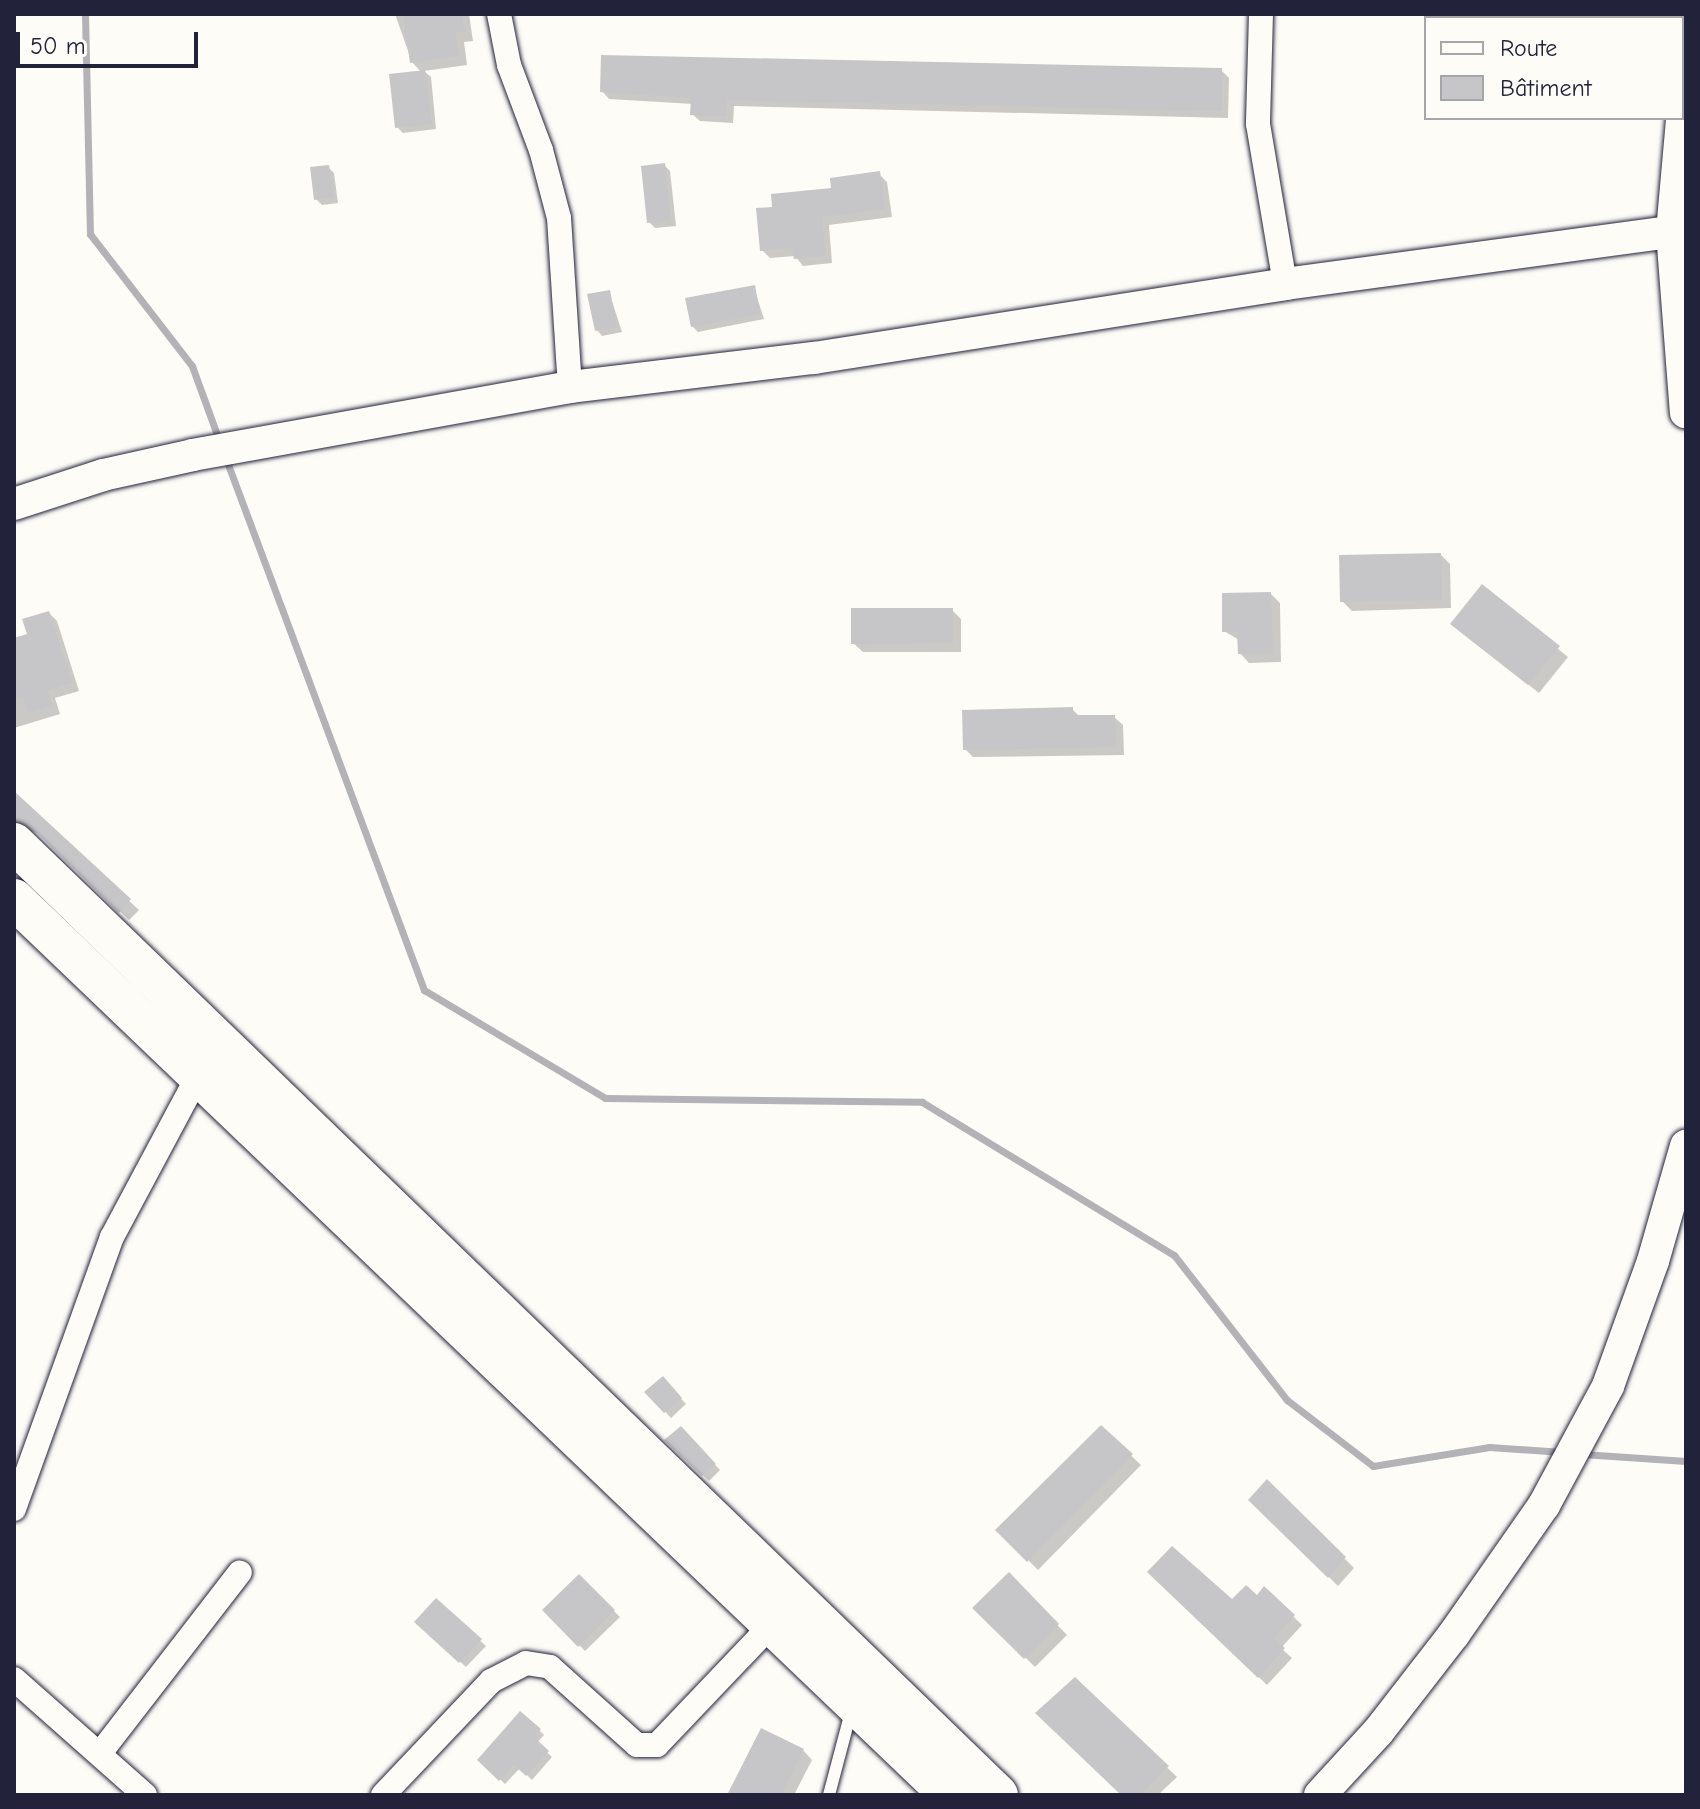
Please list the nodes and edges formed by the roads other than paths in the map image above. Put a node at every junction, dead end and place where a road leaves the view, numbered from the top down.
1 (499, 14) edge
2 (1261, 14) edge
3 (1686, 75) edge
4 (1684, 120) edge
5 (1684, 120) edge
6 (1679, 231) edge
7 (1285, 284) junction
8 (570, 387) junction
9 (1686, 412) edge
10 (14, 504) edge
11 (14, 843) edge
12 (14, 899) edge
13 (200, 1072) junction
14 (1686, 1146) edge
15 (14, 1509) edge
16 (240, 1572) dead end
17 (773, 1623) junction
18 (14, 1679) edge
19 (855, 1702) junction
20 (101, 1752) junction
21 (142, 1794) edge
22 (383, 1795) edge
23 (829, 1795) edge
24 (950, 1795) edge
25 (998, 1795) edge
26 (1320, 1795) edge

1 - 8 street
2 - 7 street
3 - 4 street
5 - 6 street
6 - 7 street
6 - 9 street
7 - 8 street
8 - 10 street
11 - 25 main road
12 - 13 main road
13 - 15 street
13 - 17 main road
14 - 26 street
16 - 20 street
17 - 19 main road
17 - 22 street
18 - 20 street
19 - 23 lane
19 - 24 main road
20 - 21 street

